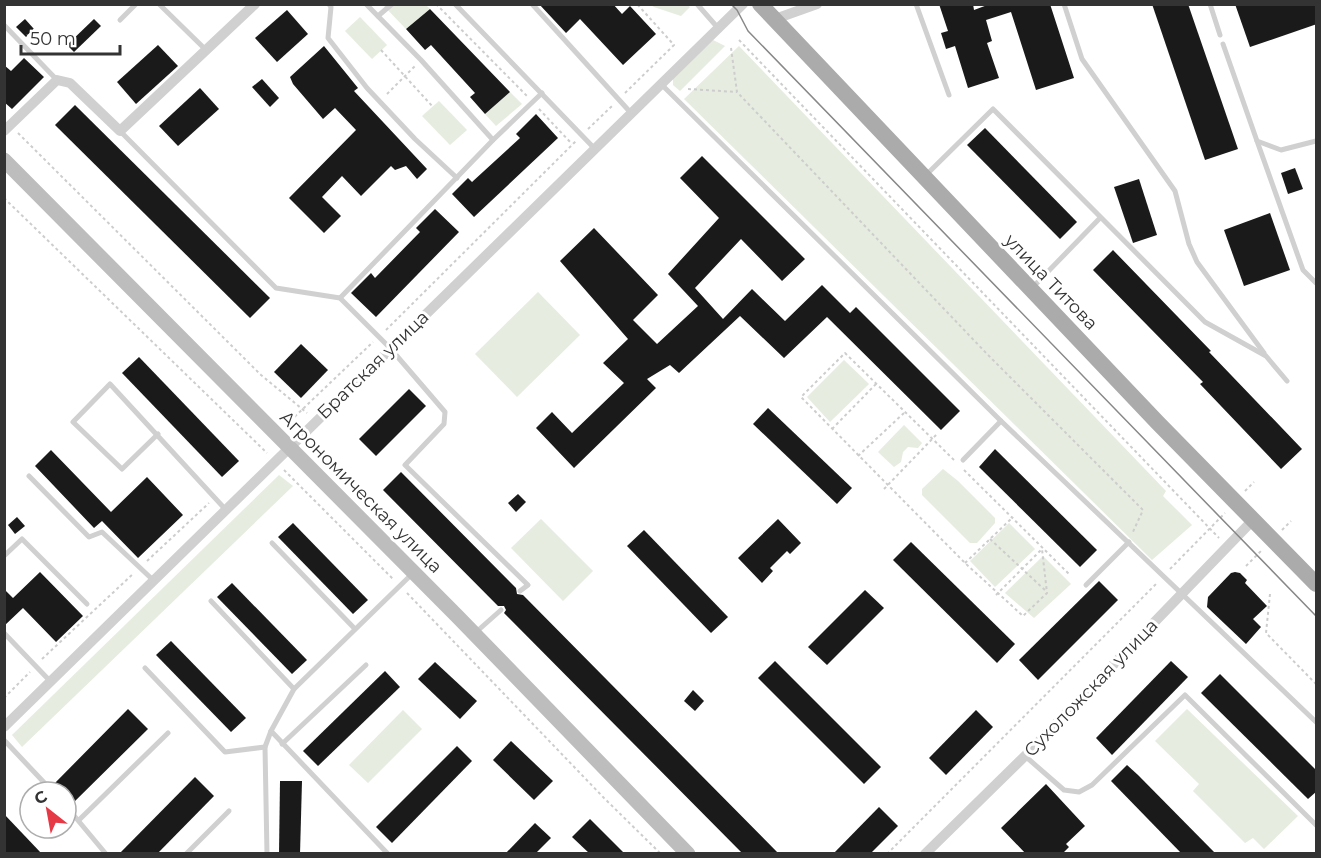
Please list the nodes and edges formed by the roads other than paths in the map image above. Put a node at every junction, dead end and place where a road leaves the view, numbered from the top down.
1 (136, 4) edge
2 (159, 4) edge
3 (255, 4) edge
4 (329, 4) edge
5 (366, 4) edge
6 (392, 4) edge
7 (455, 4) edge
8 (532, 4) edge
9 (697, 4) edge
10 (743, 4) edge
11 (760, 4) edge
12 (817, 4) edge
13 (916, 4) edge
14 (1064, 4) edge
15 (1210, 4) edge
16 (378, 16) junction
17 (120, 20) dead end
18 (775, 20) junction
19 (4, 25) edge
20 (718, 28) junction
21 (1220, 35) dead end
22 (1223, 44) dead end
23 (206, 50) junction
24 (57, 80) junction
25 (661, 84) junction
26 (542, 93) junction
27 (949, 95) dead end
28 (631, 113) junction
29 (8, 128) edge
30 (120, 131) junction
31 (493, 140) junction
32 (1257, 141) junction
33 (1317, 141) edge
34 (595, 149) junction
35 (4, 160) edge
36 (924, 177) junction
37 (457, 178) junction
38 (1100, 218) junction
39 (1317, 283) edge
40 (1031, 289) junction
41 (340, 298) junction
42 (390, 348) junction
43 (1266, 356) junction
44 (1287, 381) dead end
45 (1001, 421) junction
46 (158, 434) junction
47 (289, 448) junction
48 (963, 460) dead end
49 (29, 476) dead end
50 (226, 510) junction
51 (1254, 519) junction
52 (1129, 542) junction
53 (272, 543) dead end
54 (4, 556) edge
55 (413, 573) junction
56 (153, 580) junction
57 (1317, 584) edge
58 (1086, 585) dead end
59 (520, 591) dead end
60 (1182, 594) junction
61 (211, 601) dead end
62 (87, 603) dead end
63 (501, 610) dead end
64 (354, 629) junction
65 (4, 633) edge
66 (473, 634) junction
67 (366, 665) dead end
68 (145, 668) dead end
69 (50, 681) junction
70 (294, 689) junction
71 (1317, 722) edge
72 (4, 728) edge
73 (271, 731) junction
74 (168, 734) dead end
75 (4, 740) edge
76 (282, 744) junction
77 (265, 747) junction
78 (1025, 756) junction
79 (42, 780) edge
80 (229, 811) dead end
81 (79, 819) joint
82 (1317, 825) edge
83 (106, 854) edge
84 (186, 854) edge
85 (267, 854) edge
86 (388, 854) edge
87 (688, 854) edge
88 (925, 854) edge

1 - 17 lane
2 - 23 lane
3 - 23 street
4 - 37 lane
5 - 16 lane
6 - 16 lane
7 - 26 lane
8 - 28 lane
9 - 20 lane
10 - 20 street, Братская улица
11 - 18 main road, улица Титова
12 - 18 street
13 - 27 lane
14 - 43 lane
15 - 21 lane
16 - 31 lane
18 - 36 main road, улица Титова
19 - 24 lane
20 - 25 street, Братская улица
22 - 32 lane
23 - 30 street
24 - 29 street
24 - 30 street
25 - 28 street, Братская улица
25 - 45 lane
26 - 31 lane
26 - 34 lane
28 - 34 street, Братская улица
30 - 41 lane
31 - 37 lane
32 - 33 lane
32 - 39 lane
34 - 42 street, Братская улица
35 - 47 street, Агрономическая улица
36 - 38 lane
36 - 40 main road, улица Титова
37 - 41 lane
38 - 40 lane
38 - 43 lane
40 - 51 main road, улица Титова
41 - 42 lane
42 - 47 street, Братская улица
42 - 59 lane
43 - 44 lane
45 - 48 lane
45 - 52 lane
46 - 46 lane
46 - 50 lane
47 - 50 street, Братская улица
47 - 55 street, Агрономическая улица
49 - 56 lane
50 - 56 street, Братская улица
51 - 57 main road, улица Титова
51 - 60 street, Сухоложская улица
52 - 58 lane
52 - 60 lane
53 - 64 lane
54 - 62 lane
55 - 64 lane
55 - 66 street, Агрономическая улица
56 - 69 street, Братская улица
60 - 71 lane
60 - 78 street, Сухоложская улица
61 - 70 lane
63 - 66 lane
64 - 70 lane
65 - 69 lane
66 - 87 street, Агрономическая улица
67 - 76 lane
68 - 77 lane
69 - 72 street, Братская улица
70 - 73 lane
73 - 76 lane
73 - 77 lane
74 - 81 lane
75 - 79 lane
76 - 86 lane
77 - 85 lane
78 - 82 lane
78 - 88 street, Сухоложская улица
80 - 84 lane
81 - 83 lane

